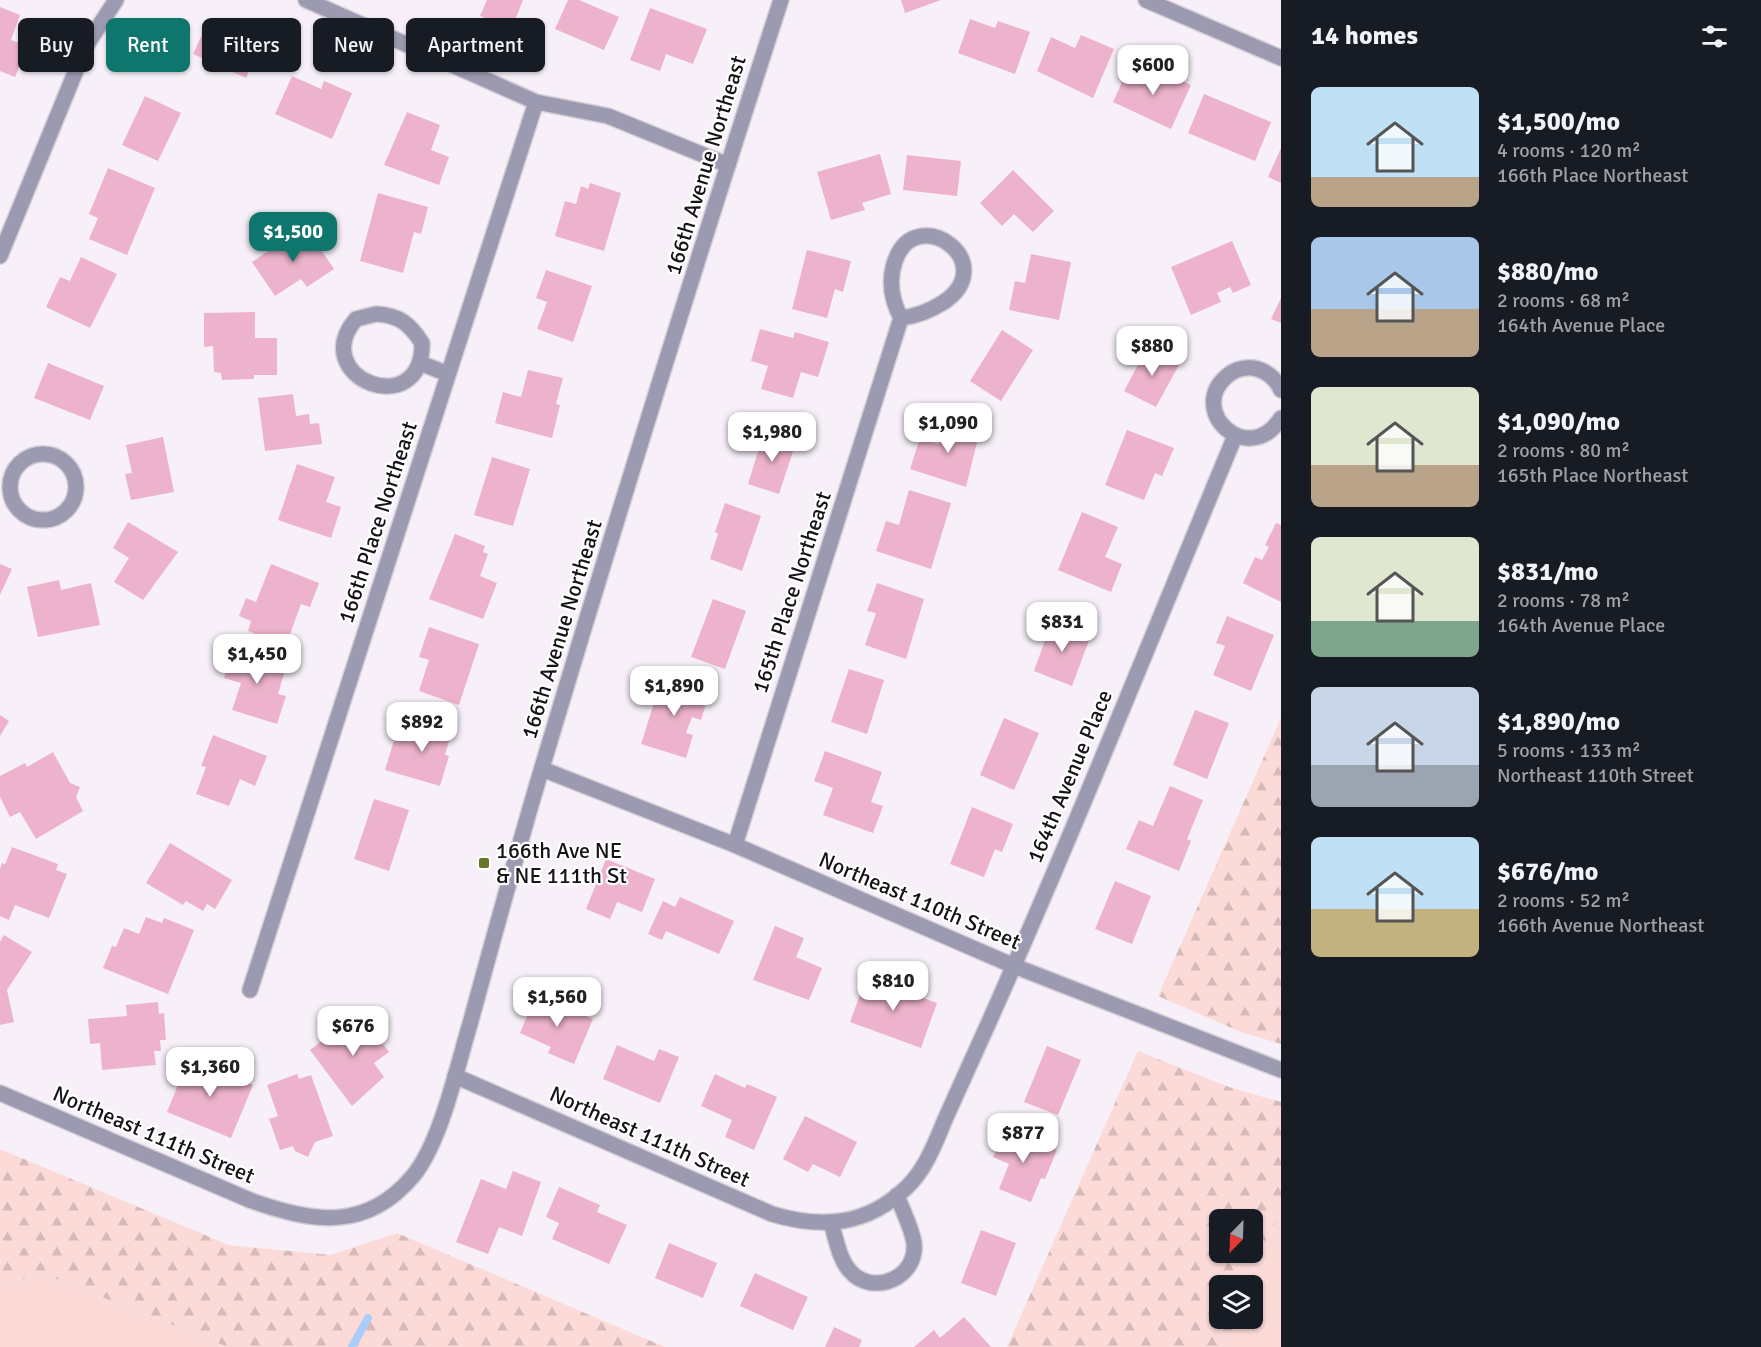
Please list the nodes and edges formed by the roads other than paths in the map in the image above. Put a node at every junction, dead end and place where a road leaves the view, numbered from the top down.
1 (116, 0) edge
2 (306, 0) edge
3 (781, 0) edge
4 (1146, 0) edge
5 (1281, 58) edge
6 (536, 102) junction
7 (728, 165) junction
8 (0, 256) edge
9 (902, 318) junction
10 (420, 363) junction
11 (448, 374) junction
12 (1281, 390) edge
13 (1281, 418) edge
14 (1235, 436) junction
15 (6, 471) edge
16 (542, 769) junction
17 (735, 845) junction
18 (1014, 966) junction
19 (250, 990) dead end
20 (1281, 1070) edge
21 (455, 1076) junction
22 (0, 1093) edge
23 (897, 1195) junction
24 (327, 1220) joint
25 (831, 1223) junction

1 - 8 street
2 - 6 street
3 - 7 street, 166th Avenue Northeast
4 - 5 street
6 - 7 street
6 - 11 street, 166th Place Northeast
7 - 16 street, 166th Avenue Northeast
9 - 9 street
9 - 17 street, 165th Place Northeast
10 - 10 street
10 - 11 street
11 - 19 street, 166th Place Northeast
12 - 14 street
13 - 14 street
14 - 18 street, 164th Avenue Place
15 - 15 street
16 - 17 street, Northeast 110th Street
16 - 21 street, 166th Avenue Northeast
17 - 18 street, Northeast 110th Street
18 - 20 street, Northeast 110th Street
18 - 23 street, 164th Avenue Place
21 - 24 street, 166th Avenue Northeast
21 - 25 street, Northeast 111th Street
22 - 24 street, Northeast 111th Street
23 - 25 street, Northeast 111th Street
23 - 25 street

